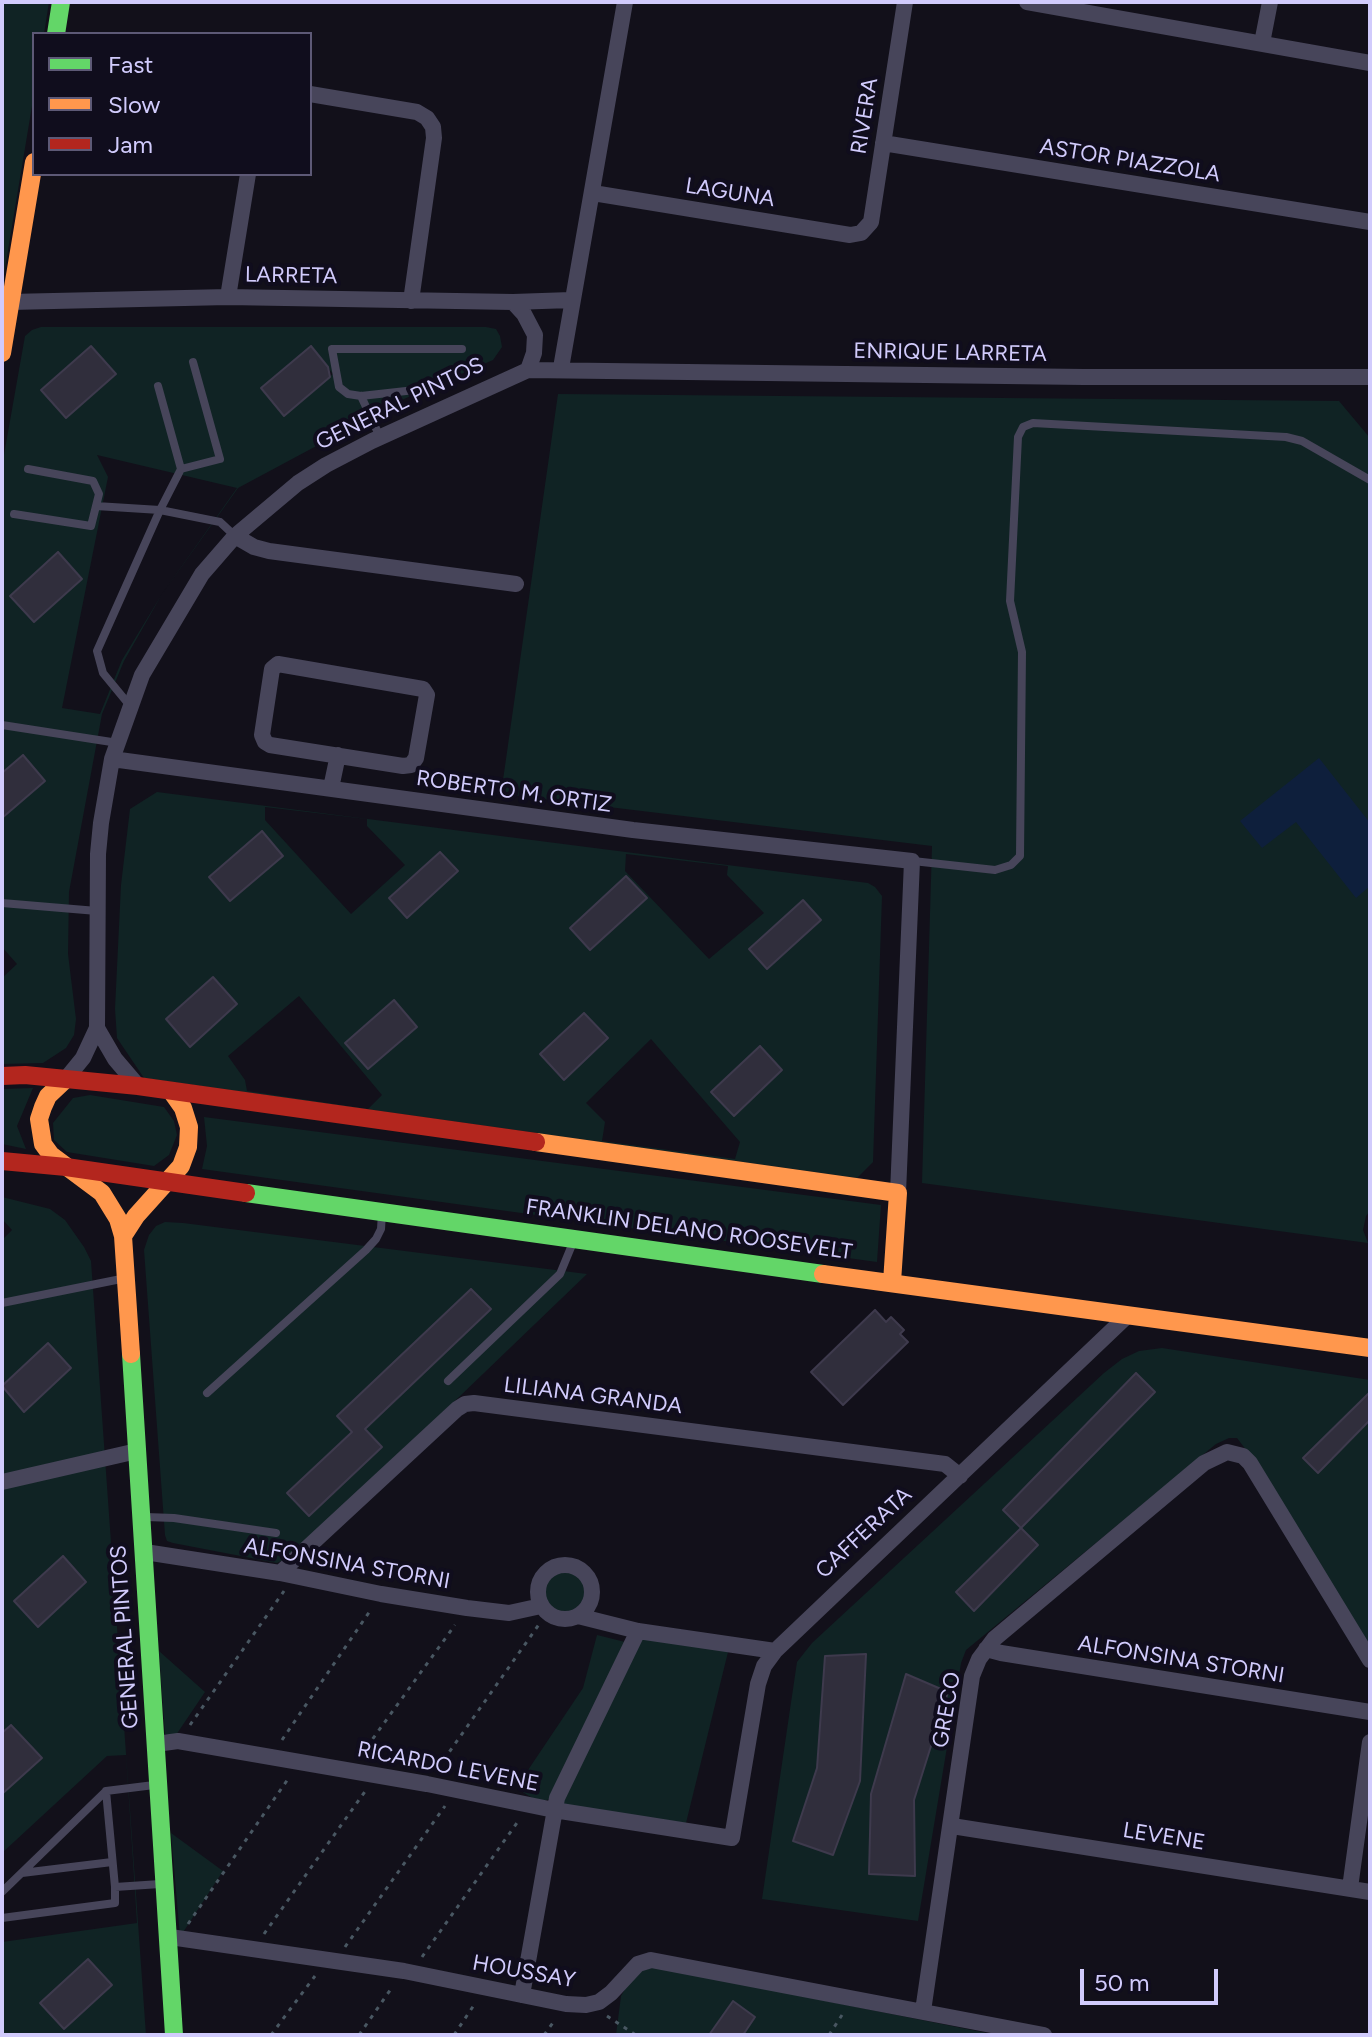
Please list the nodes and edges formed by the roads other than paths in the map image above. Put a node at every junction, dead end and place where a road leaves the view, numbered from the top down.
1 (61, 2) edge
2 (625, 2) edge
3 (905, 2) edge
4 (1027, 2) edge
5 (1270, 2) edge
6 (1082, 7) edge
7 (56, 32) edge
8 (1262, 43) junction
9 (1370, 63) edge
10 (312, 94) edge
11 (883, 143) junction
12 (32, 174) edge
13 (248, 176) edge
14 (593, 193) junction
15 (1370, 222) edge
16 (861, 233) joint
17 (228, 297) junction
18 (571, 300) junction
19 (411, 301) junction
20 (10, 302) junction
21 (513, 302) junction
22 (462, 349) dead end
23 (2, 353) edge
24 (193, 362) dead end
25 (561, 368) junction
26 (528, 370) junction
27 (1370, 377) edge
28 (158, 386) dead end
29 (415, 390) dead end
30 (361, 396) junction
31 (380, 437) junction
32 (28, 469) dead end
33 (181, 469) junction
34 (1370, 480) edge
35 (96, 506) junction
36 (160, 510) junction
37 (14, 514) dead end
38 (235, 536) junction
39 (516, 584) dead end
40 (131, 707) junction
41 (2, 725) edge
42 (115, 751) junction
43 (338, 755) junction
44 (331, 788) junction
45 (912, 861) junction
46 (2, 903) edge
47 (97, 911) junction
48 (97, 1028) junction
49 (2, 1076) edge
50 (65, 1080) junction
51 (138, 1086) junction
52 (171, 1091) junction
53 (2, 1161) edge
54 (66, 1167) junction
55 (169, 1182) junction
56 (898, 1193) junction
57 (382, 1212) junction
58 (123, 1236) junction
59 (574, 1239) junction
60 (126, 1278) junction
61 (892, 1282) junction
62 (2, 1303) edge
63 (1126, 1317) junction
64 (1370, 1348) edge
65 (448, 1381) dead end
66 (207, 1393) dead end
67 (137, 1451) junction
68 (960, 1476) junction
69 (2, 1482) edge
70 (141, 1517) junction
71 (276, 1533) dead end
72 (145, 1552) junction
73 (287, 1575) junction
74 (545, 1610) junction
75 (578, 1616) junction
76 (638, 1631) junction
77 (986, 1649) junction
78 (775, 1651) junction
79 (1370, 1660) edge
80 (1370, 1712) edge
81 (1370, 1742) edge
82 (156, 1744) junction
83 (159, 1785) junction
84 (106, 1791) junction
85 (554, 1810) junction
86 (952, 1826) junction
87 (732, 1838) joint
88 (112, 1862) junction
89 (22, 1873) junction
90 (165, 1884) junction
91 (115, 1887) junction
92 (1350, 1888) junction
93 (2, 1892) edge
94 (1370, 1892) edge
95 (2, 1918) edge
96 (175, 1937) junction
97 (522, 1995) junction
98 (923, 2011) junction
99 (174, 2035) edge
100 (1044, 2035) edge

1 - 7 street
2 - 14 street
3 - 11 street, RIVERA
4 - 6 street
5 - 8 street
6 - 8 street
8 - 9 street
10 - 19 street
11 - 15 street, ASTOR PIAZZOLA
11 - 16 street, RIVERA
12 - 20 street
13 - 17 street
14 - 16 street, LAGUNA
14 - 18 street
17 - 19 street, LARRETA
17 - 20 street, LARRETA
18 - 21 street, LARRETA
18 - 25 street
19 - 21 street, LARRETA
20 - 23 street
21 - 26 street
22 - 30 lane
24 - 33 lane
25 - 26 street, ENRIQUE LARRETA
25 - 27 street, ENRIQUE LARRETA
26 - 31 street, GENERAL PINTOS
28 - 33 lane
29 - 30 lane
30 - 31 lane
31 - 38 street, GENERAL PINTOS
32 - 35 lane
33 - 36 lane
34 - 45 lane
35 - 36 lane
35 - 37 lane
36 - 38 lane
36 - 40 lane
38 - 39 street
38 - 40 street, GENERAL PINTOS
40 - 42 street, GENERAL PINTOS
41 - 42 lane
42 - 44 street, ROBERTO M. ORTIZ
42 - 47 street, GENERAL PINTOS
43 - 43 street
43 - 44 street
44 - 45 street, ROBERTO M. ORTIZ
45 - 56 street
46 - 47 lane
47 - 48 street, GENERAL PINTOS
48 - 50 street, GENERAL PINTOS
48 - 51 street
49 - 50 street
50 - 51 street
50 - 54 street, GENERAL PINTOS
51 - 52 street
52 - 55 street
52 - 56 street
53 - 54 street, FRANKLIN DELANO ROOSEVELT
54 - 55 street, FRANKLIN DELANO ROOSEVELT
54 - 58 street, GENERAL PINTOS
55 - 57 street, FRANKLIN DELANO ROOSEVELT
55 - 58 street
56 - 61 street
57 - 59 street, FRANKLIN DELANO ROOSEVELT
57 - 66 lane
58 - 60 street, GENERAL PINTOS
59 - 61 street, FRANKLIN DELANO ROOSEVELT
59 - 65 lane
60 - 62 lane
60 - 67 street, GENERAL PINTOS
61 - 63 street, FRANKLIN DELANO ROOSEVELT
63 - 64 street, FRANKLIN DELANO ROOSEVELT
63 - 68 street, CAFFERATA
67 - 69 street
67 - 70 street, GENERAL PINTOS
68 - 73 street, LILIANA GRANDA
68 - 78 street, CAFFERATA
70 - 71 lane
70 - 72 street, GENERAL PINTOS
72 - 73 street, ALFONSINA STORNI
72 - 82 street, GENERAL PINTOS
73 - 74 street, ALFONSINA STORNI
74 - 75 street, ALFONSINA STORNI
74 - 75 street
75 - 76 street, ALFONSINA STORNI
76 - 78 street, ALFONSINA STORNI
76 - 85 street
77 - 79 street, GRECO
77 - 80 street, ALFONSINA STORNI
77 - 86 street, GRECO
78 - 87 street, CAFFERATA
81 - 92 street
82 - 83 street, GENERAL PINTOS
82 - 85 street, RICARDO LEVENE
83 - 84 lane
83 - 90 street, GENERAL PINTOS
84 - 88 lane
84 - 89 lane
85 - 87 street, RICARDO LEVENE
85 - 97 street
86 - 92 street, LEVENE
86 - 98 street, GRECO
88 - 89 lane
88 - 91 lane
89 - 93 lane
90 - 91 lane
90 - 96 street, GENERAL PINTOS
91 - 95 lane
92 - 94 street, LEVENE
96 - 97 street, HOUSSAY
96 - 99 street, GENERAL PINTOS
97 - 98 street, HOUSSAY
98 - 100 street, HOUSSAY

